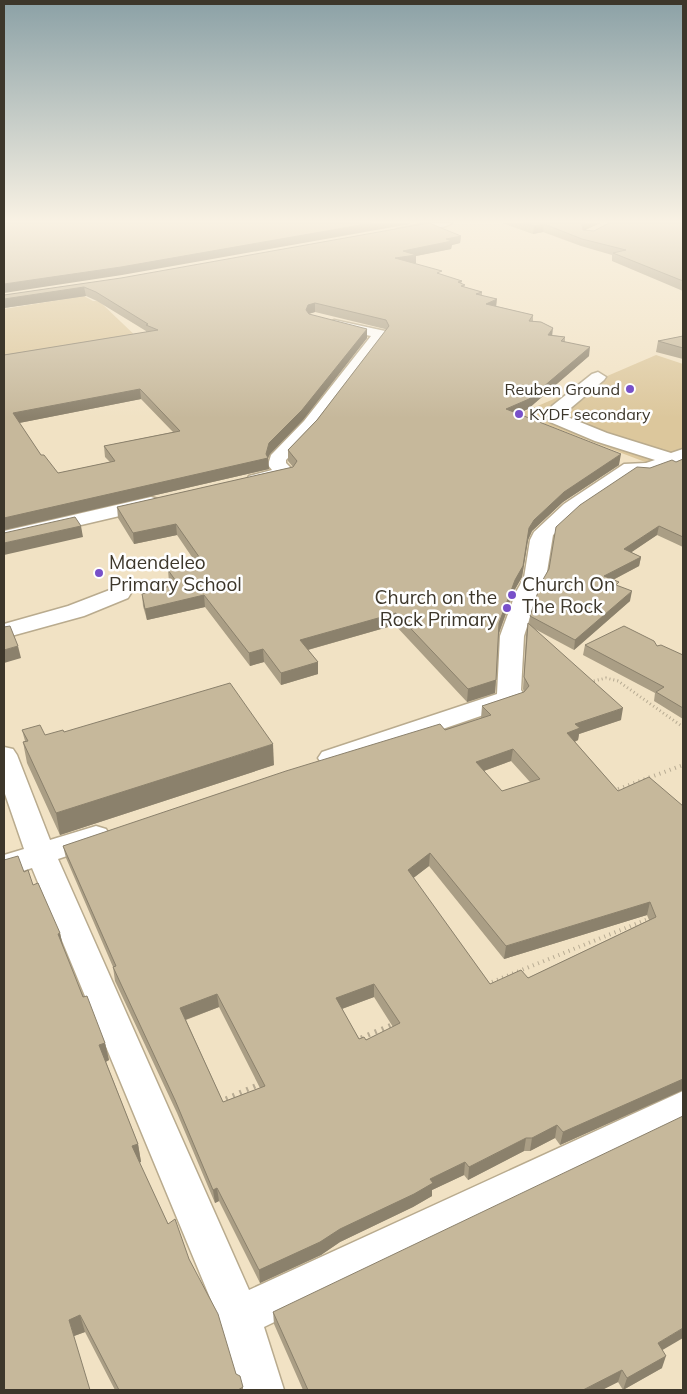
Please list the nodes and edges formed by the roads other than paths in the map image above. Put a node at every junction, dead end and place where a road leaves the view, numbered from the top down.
1 (315, 318) edge
2 (598, 377) dead end
3 (680, 458) edge
4 (236, 484) edge
5 (171, 498) edge
6 (4, 537) edge
7 (120, 593) dead end
8 (4, 630) edge
9 (4, 755) edge
10 (312, 765) edge
11 (116, 829) edge
12 (41, 854) junction
13 (4, 866) edge
14 (683, 1107) edge
15 (239, 1317) junction
16 (262, 1390) edge

1 - 4 street
2 - 3 street
3 - 10 street
5 - 6 street
7 - 8 street
9 - 12 street
11 - 12 street
12 - 13 street
12 - 15 street
14 - 15 street
15 - 16 street

